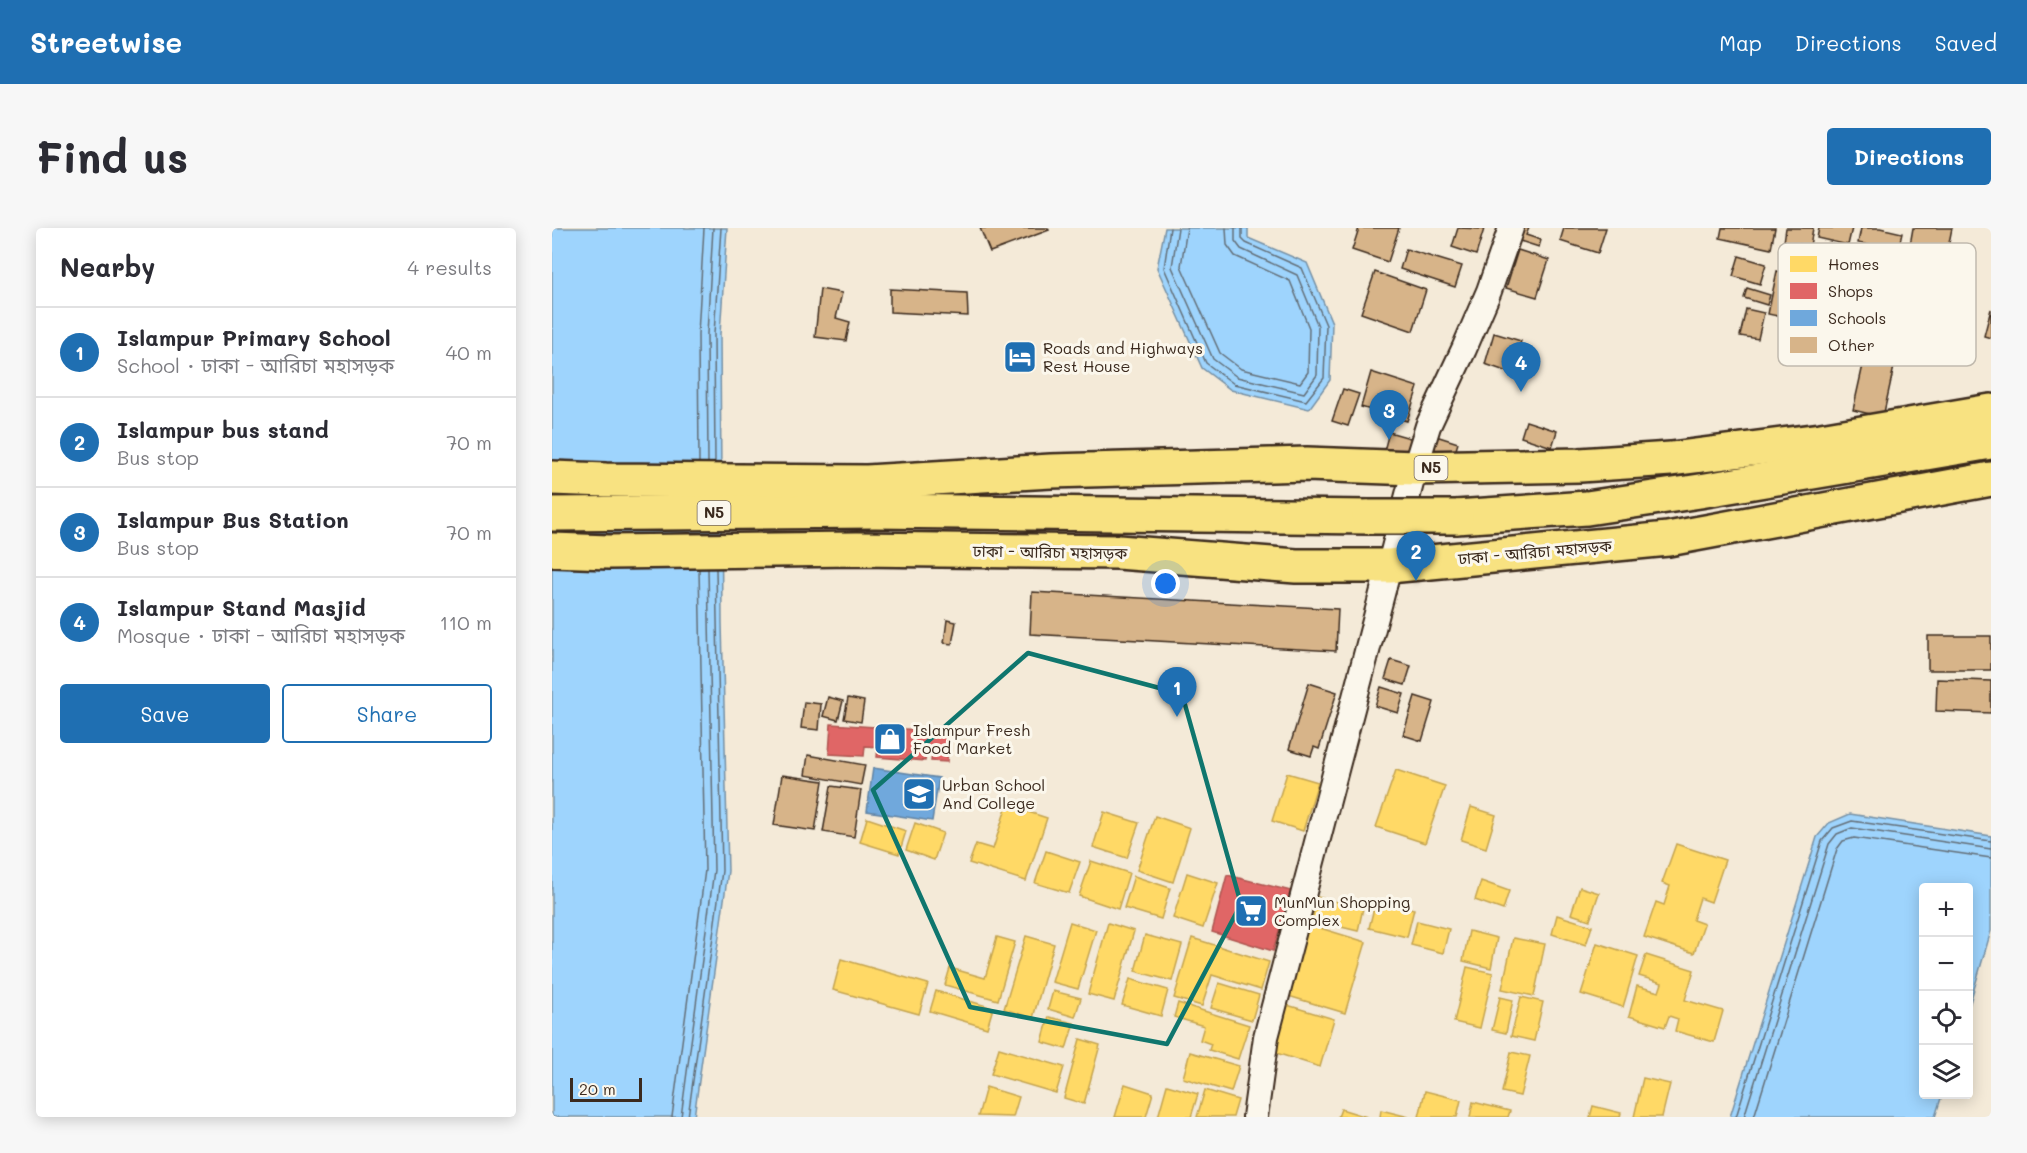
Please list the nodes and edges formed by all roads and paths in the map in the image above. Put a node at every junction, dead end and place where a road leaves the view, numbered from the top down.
1 (1511, 228) edge
2 (1991, 411) edge
3 (1991, 442) edge
4 (1415, 468) junction
5 (552, 478) edge
6 (1991, 480) edge
7 (871, 497) junction
8 (552, 514) edge
9 (552, 550) edge
10 (1389, 566) junction
11 (1255, 1117) edge

1 - 4 street
2 - 4 highway, N5
3 - 7 highway, N5, bridge
4 - 7 highway, N5
4 - 10 street
5 - 7 highway
6 - 10 highway, ঢাকা - আরিচা মহাসড়ক
7 - 8 highway, N5
9 - 10 highway, ঢাকা - আরিচা মহাসড়ক
10 - 11 street

